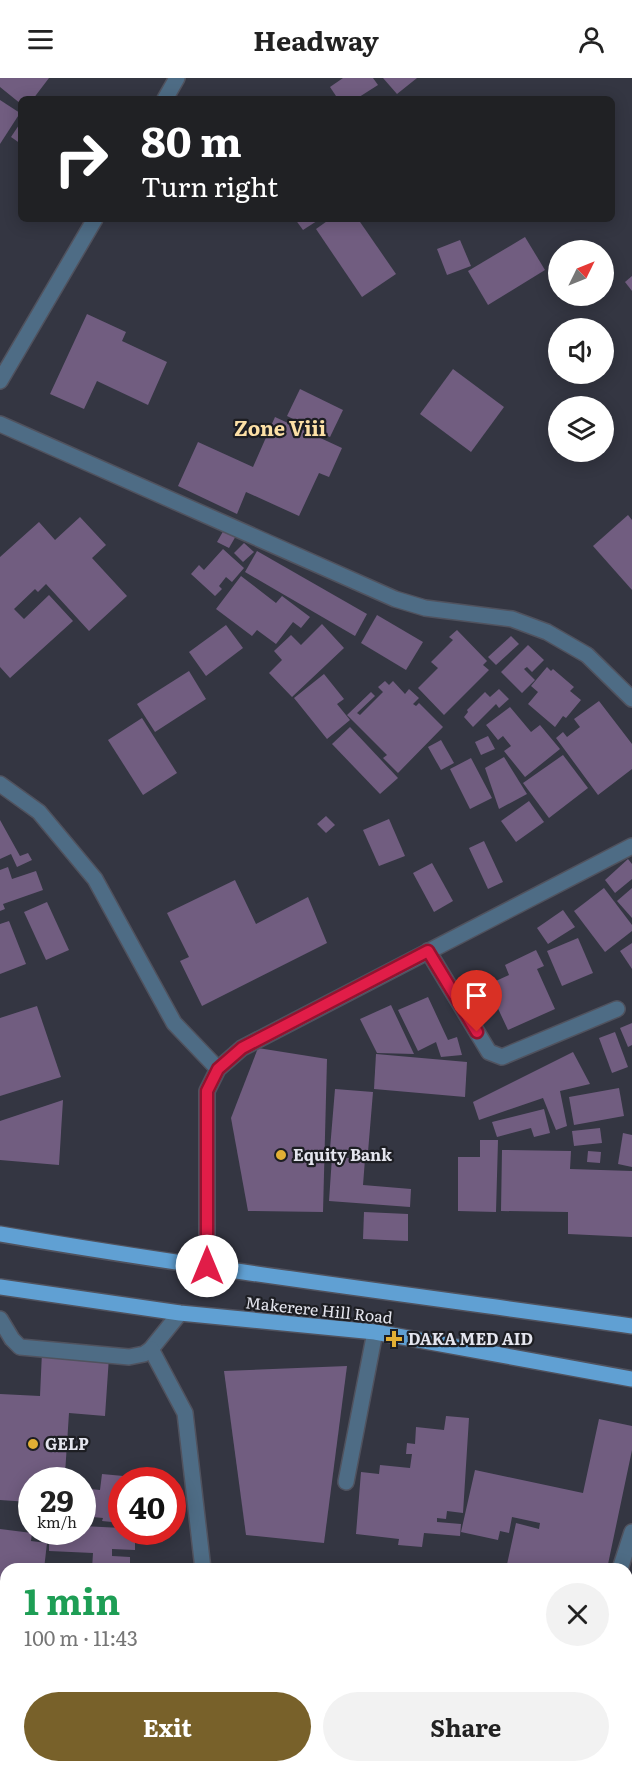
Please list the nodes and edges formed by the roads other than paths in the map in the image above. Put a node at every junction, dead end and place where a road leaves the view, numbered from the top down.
1 (177, 78) edge
2 (167, 96) edge
3 (93, 222) edge
4 (0, 381) edge
5 (0, 424) edge
6 (632, 699) edge
7 (0, 784) edge
8 (632, 846) edge
9 (428, 951) junction
10 (618, 1009) dead end
11 (218, 1069) junction
12 (0, 1234) edge
13 (207, 1266) junction
14 (0, 1287) edge
15 (180, 1313) junction
16 (0, 1319) edge
17 (632, 1326) edge
18 (375, 1332) junction
19 (151, 1349) junction
20 (632, 1379) edge
21 (346, 1482) dead end
22 (632, 1532) edge
23 (202, 1563) edge
24 (622, 1563) edge

1 - 2 street
3 - 4 street
5 - 6 street
7 - 11 street
8 - 9 street
9 - 10 street
9 - 11 street
11 - 13 street
12 - 13 main road, Makerere Hill Road
13 - 17 main road, Makerere Hill Road
14 - 15 main road, Makerere Hill Road
15 - 18 main road, Makerere Hill Road
15 - 19 street
16 - 19 street
18 - 20 main road, Makerere Hill Road
18 - 21 street
19 - 23 street
22 - 24 street

